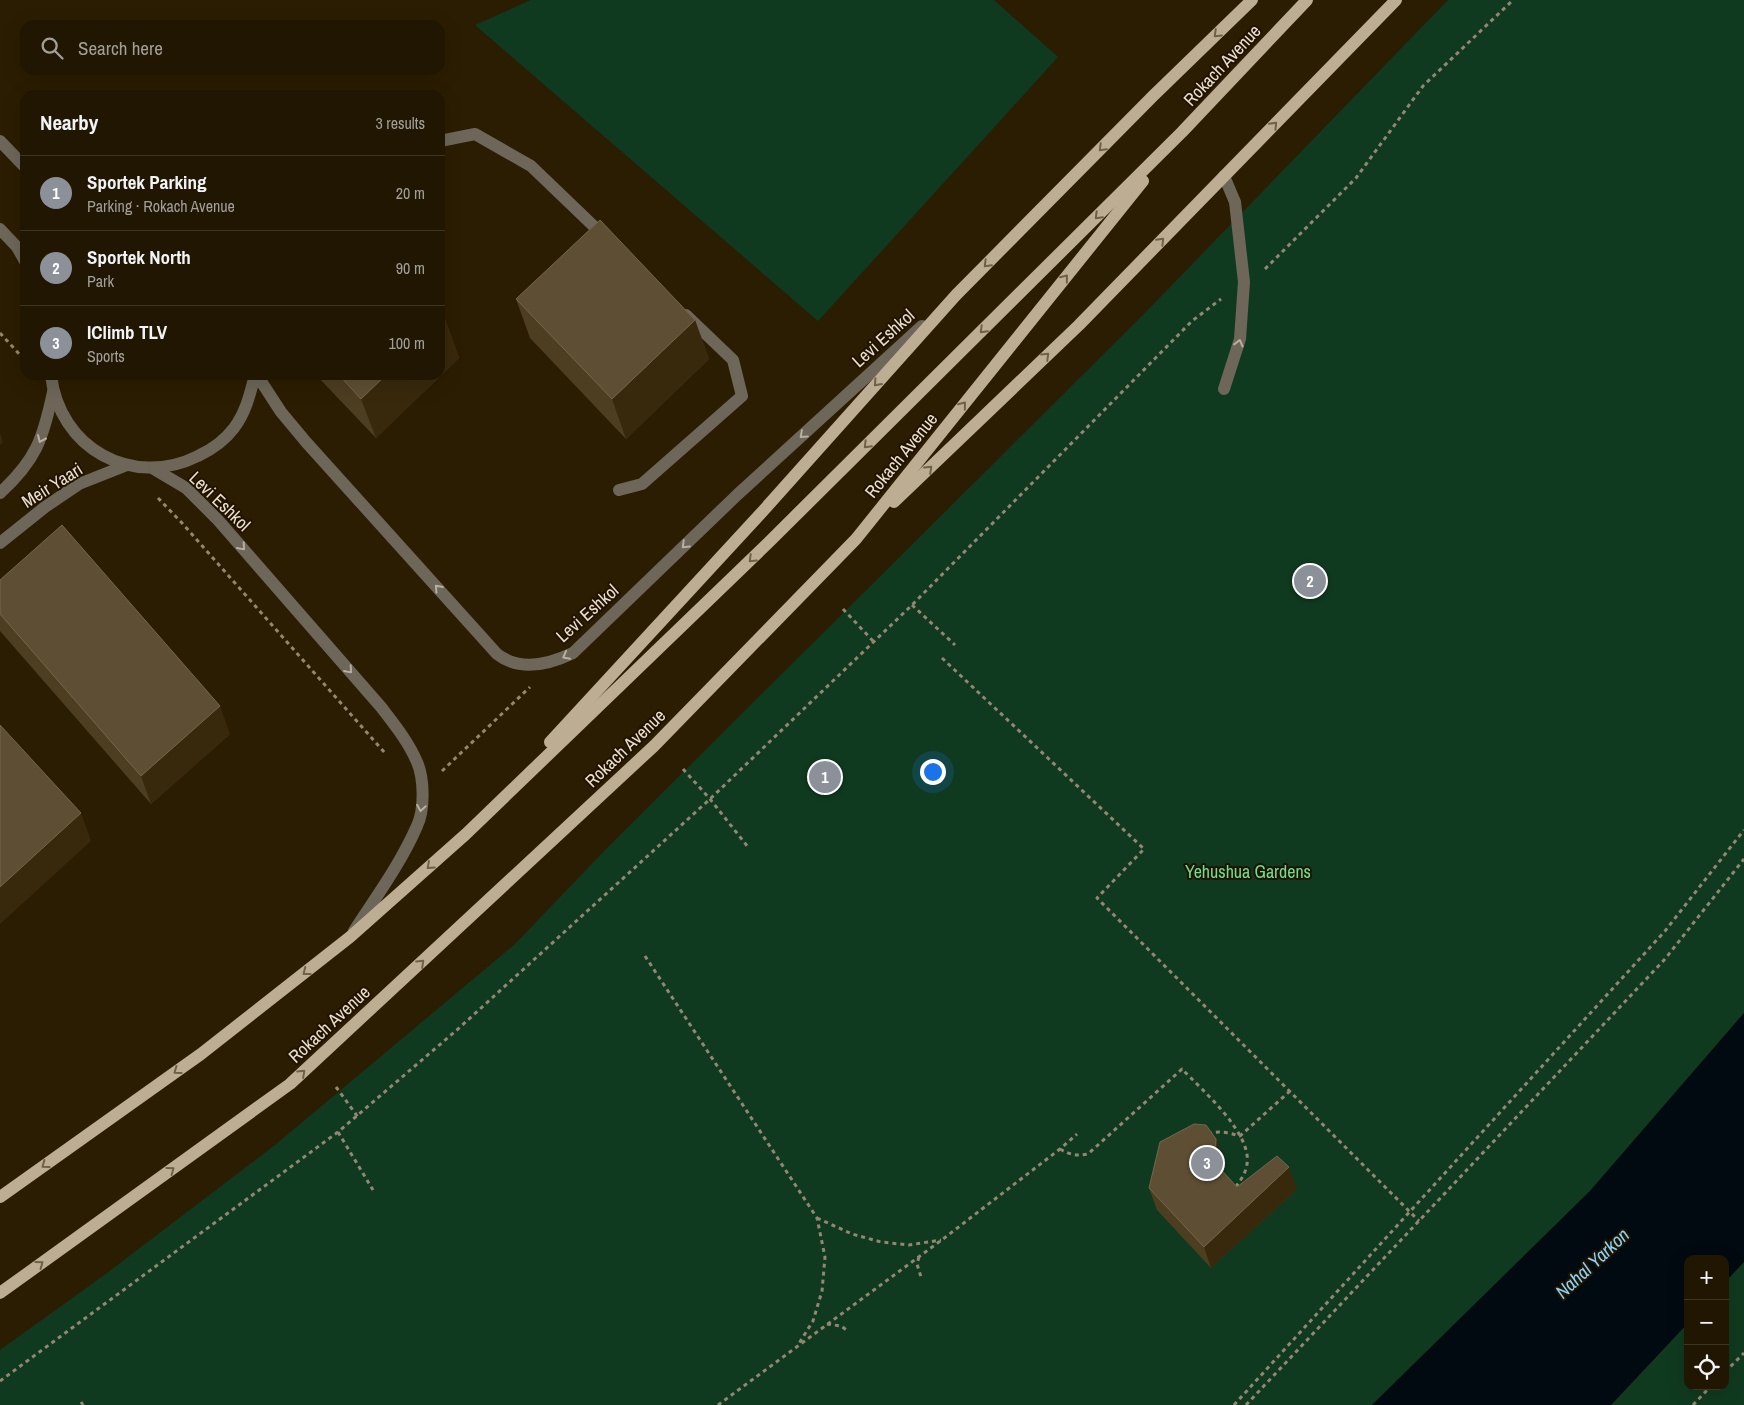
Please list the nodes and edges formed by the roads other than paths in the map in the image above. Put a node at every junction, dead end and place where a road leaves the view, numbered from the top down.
1 (1252, 0) edge
2 (1307, 0) edge
3 (1396, 0) edge
4 (1182, 132) junction
5 (445, 139) edge
6 (0, 141) edge
7 (20, 162) edge
8 (1224, 176) junction
9 (0, 229) edge
10 (615, 246) edge
11 (20, 252) edge
12 (956, 295) junction
13 (678, 307) edge
14 (52, 380) edge
15 (255, 380) edge
16 (259, 380) edge
17 (1224, 389) dead end
18 (53, 392) junction
19 (127, 465) junction
20 (154, 469) junction
21 (619, 490) dead end
22 (0, 493) edge
23 (856, 539) junction
24 (0, 543) edge
25 (466, 834) junction
26 (350, 937) junction
27 (0, 1198) edge
28 (0, 1293) edge

1 -> 12 main road
2 - 4 main road, Rokach Avenue
8 -> 3 main road
23 -> 4 main road, Rokach Avenue
4 -> 25 main road, Rokach Avenue
5 - 10 street
6 - 7 street
17 -> 8 street
23 -> 8 main road
9 - 11 street
12 -> 16 street, Levi Eshkol
12 -> 25 main road
13 - 21 street
14 - 18 street
15 - 20 street
18 - 19 street
18 -> 22 street, Meir Yaari
19 - 20 street
19 - 24 street, Meir Yaari
20 -> 26 street, Levi Eshkol
28 -> 23 main road, Rokach Avenue
25 -> 26 main road, Rokach Avenue
26 -> 27 main road, Rokach Avenue

